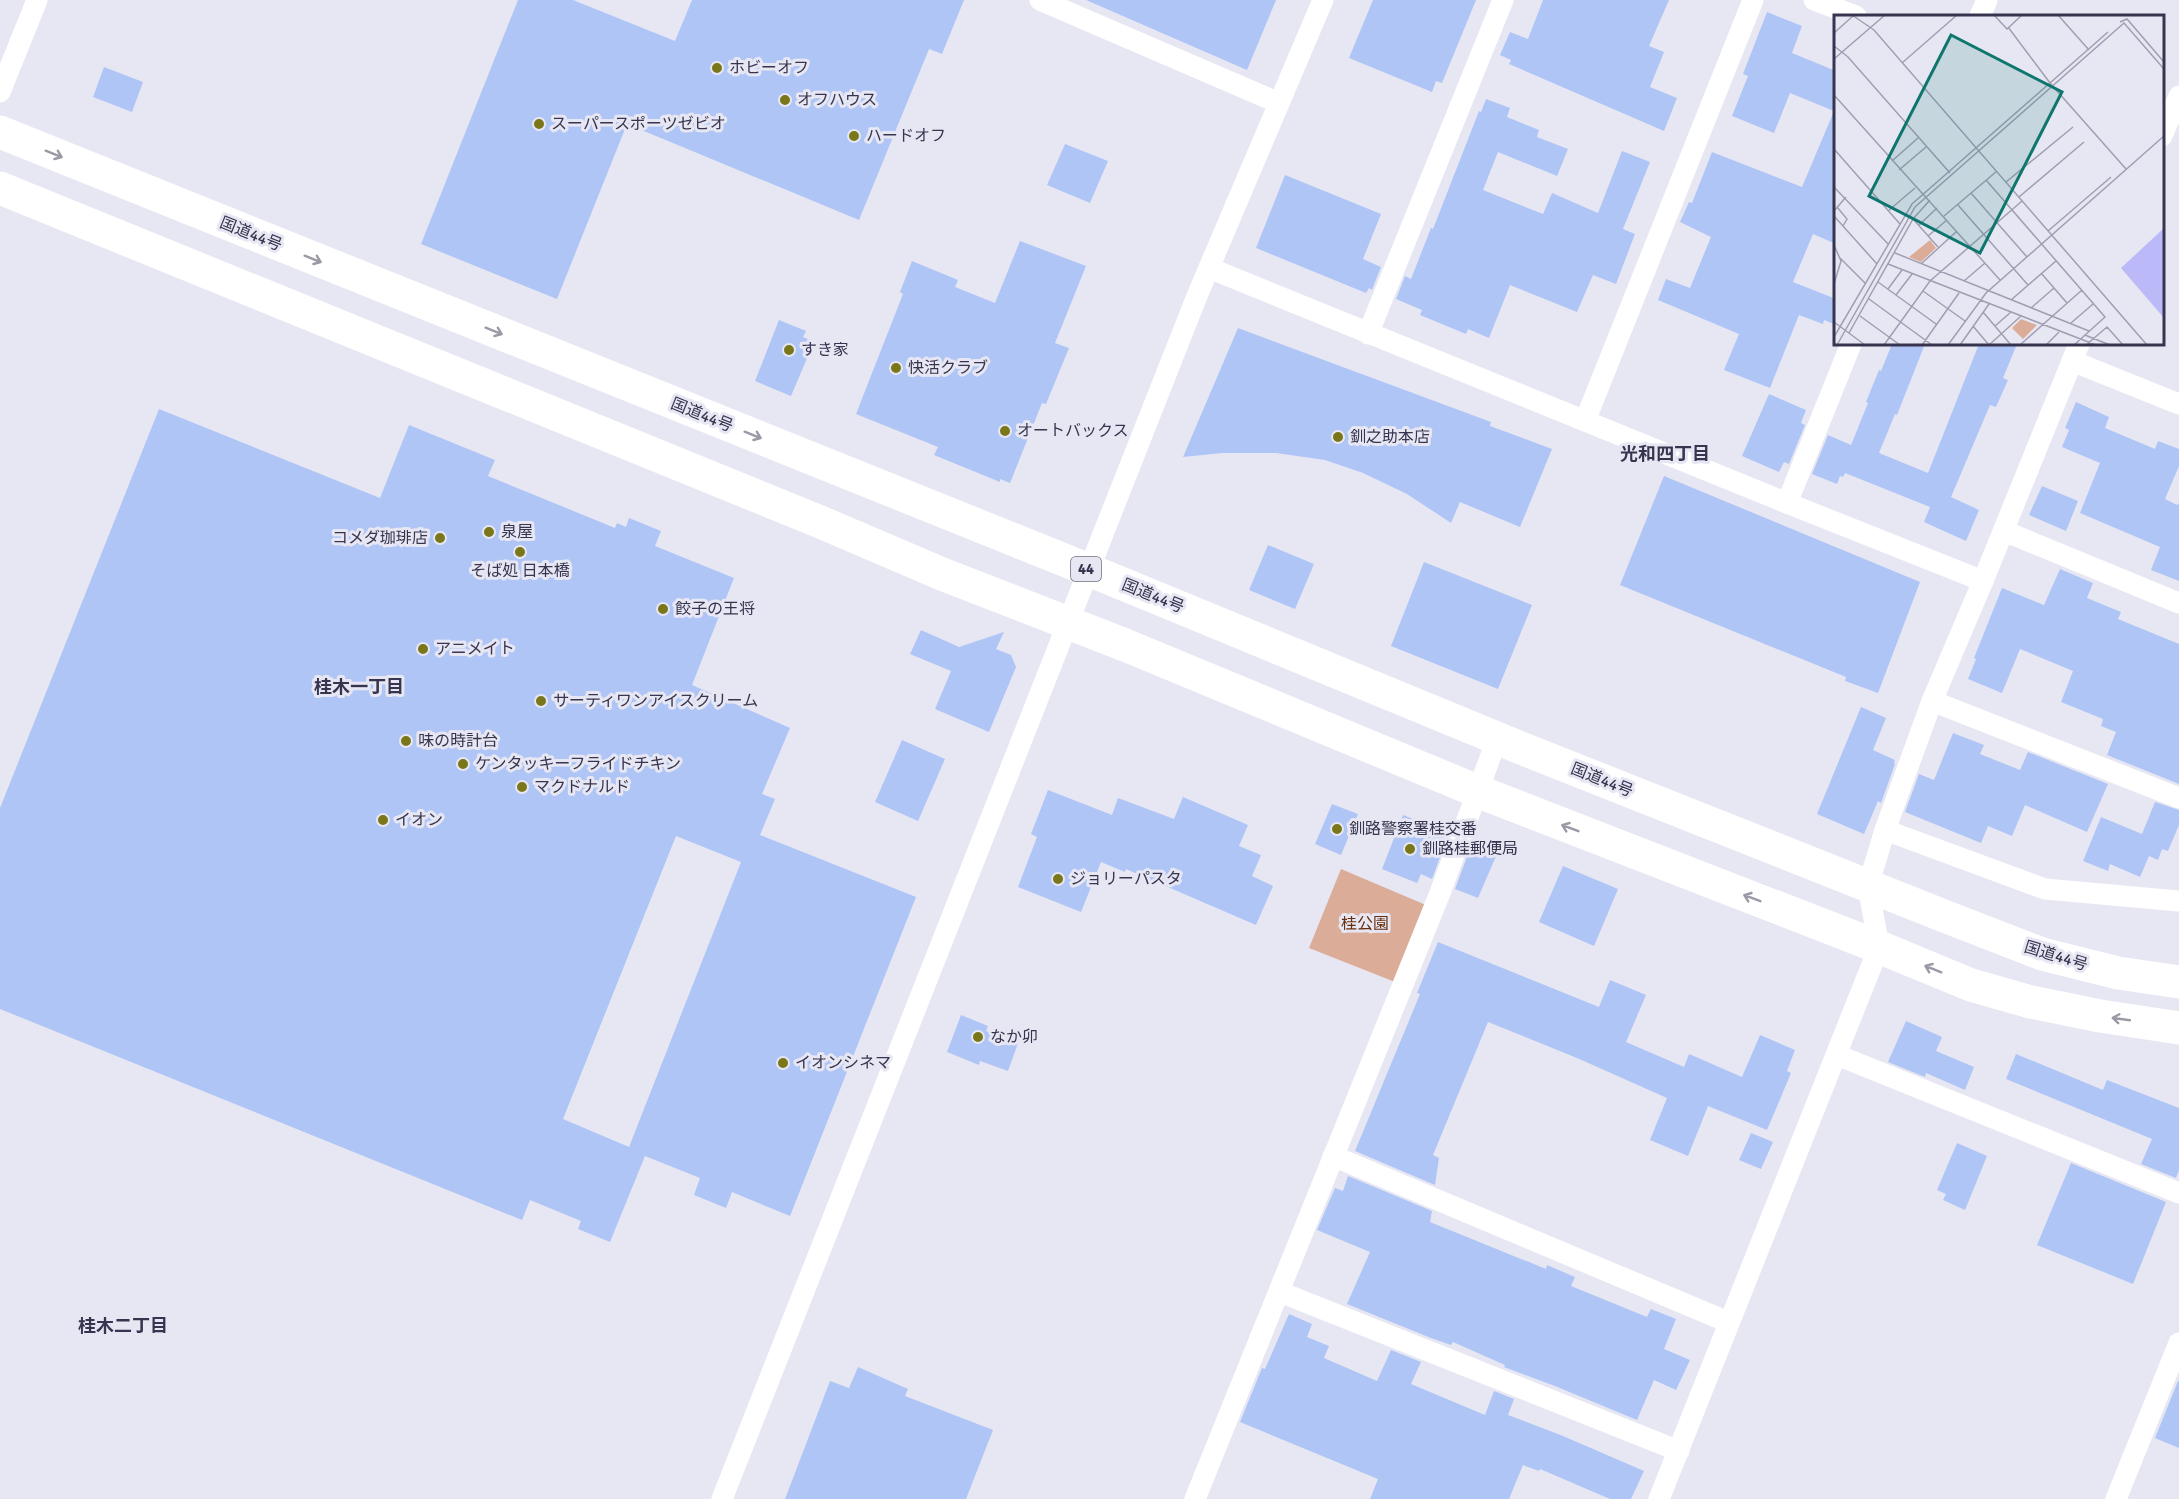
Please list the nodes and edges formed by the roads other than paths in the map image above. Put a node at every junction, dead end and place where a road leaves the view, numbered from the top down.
1 (37, 0) edge
2 (1040, 0) edge
3 (1323, 0) edge
4 (1503, 0) edge
5 (1753, 0) edge
6 (1814, 0) edge
7 (1987, 0) edge
8 (1853, 15) edge
9 (1980, 15) edge
10 (0, 92) edge
11 (2179, 96) edge
12 (1279, 103) junction
13 (0, 132) edge
14 (2164, 134) edge
15 (2164, 138) edge
16 (2179, 145) edge
17 (0, 188) edge
18 (1209, 268) junction
19 (1368, 334) junction
20 (1851, 345) edge
21 (2075, 352) edge
22 (2179, 404) edge
23 (1585, 421) junction
24 (1788, 504) junction
25 (2004, 531) junction
26 (1089, 570) junction
27 (1983, 580) junction
28 (2179, 603) edge
29 (1068, 623) junction
30 (1932, 701) junction
31 (1497, 738) junction
32 (1477, 791) junction
33 (2179, 798) edge
34 (1885, 830) junction
35 (1868, 886) junction
36 (2179, 901) edge
37 (1879, 947) junction
38 (2179, 982) edge
39 (2179, 1028) edge
40 (1837, 1056) junction
41 (1334, 1156) junction
42 (2179, 1193) edge
43 (1280, 1292) junction
44 (1728, 1322) junction
45 (2179, 1343) edge
46 (1679, 1451) junction
47 (722, 1499) edge
48 (1196, 1499) edge
49 (1659, 1499) edge
50 (2116, 1499) edge

1 - 10 street
2 - 12 street
3 - 12 street
4 - 19 street
5 - 23 street
6 - 8 street
7 - 9 street
11 - 14 street
12 - 18 street
13 -> 26 highway, 国道44号 / 44
15 - 16 street
17 - 29 highway
18 - 19 street
18 - 26 street
19 - 23 street
20 - 24 street
21 - 22 street
21 - 25 street
23 - 24 street
24 - 27 street
25 - 27 street
25 - 28 street
26 - 29 street
26 - 31 highway, 国道44号 / 44
27 - 30 street
29 - 32 highway
29 - 47 street
30 - 33 street
30 - 34 street
31 - 32 street
31 - 35 highway, 国道44号 / 44
37 -> 32 highway
32 - 41 street
34 - 35 street
34 - 36 street
35 - 37 street
35 - 38 highway, 国道44号 / 44
39 -> 37 highway
37 - 40 street
40 - 42 street
40 - 44 street
41 - 43 street
41 - 44 street
43 - 46 street
43 - 48 street
44 - 46 street
45 - 50 street
46 - 49 street

